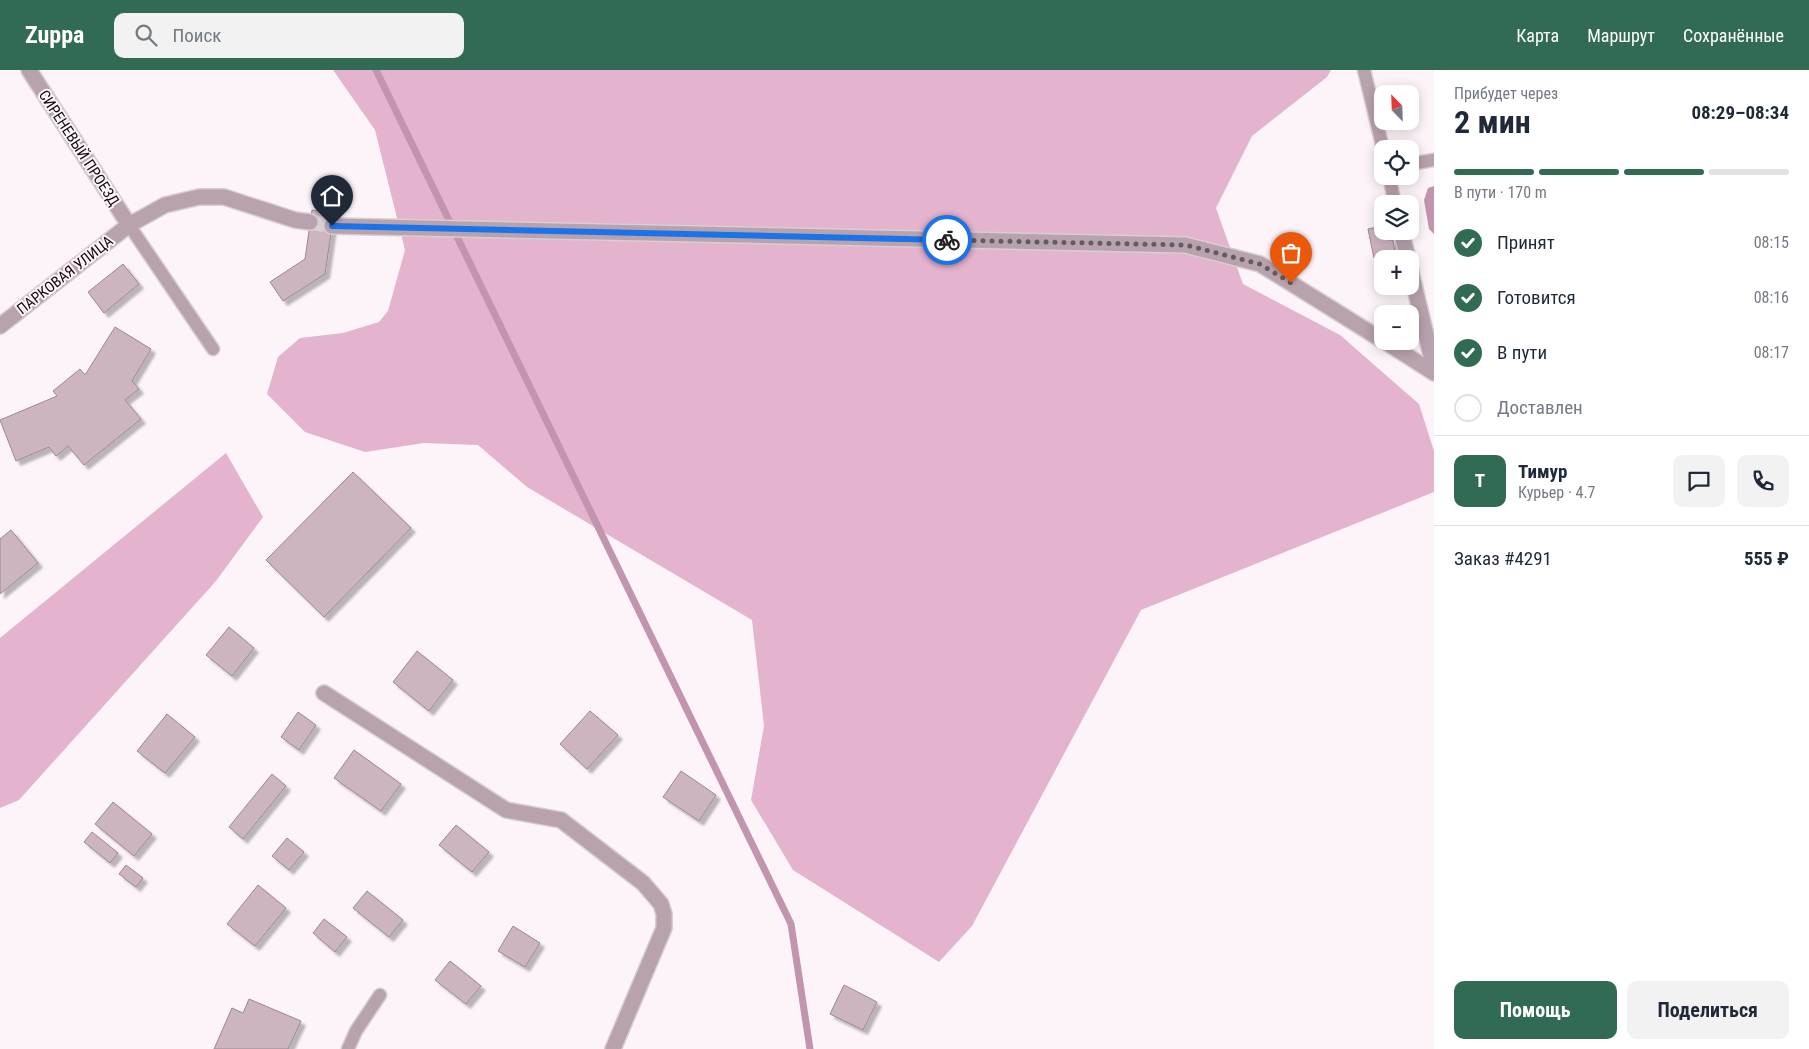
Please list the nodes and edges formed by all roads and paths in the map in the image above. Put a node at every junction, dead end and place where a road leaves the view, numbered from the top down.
1 (29, 70) edge
2 (1364, 70) edge
3 (1381, 140) edge
4 (1434, 160) edge
5 (1419, 162) edge
6 (310, 222) tunnel mouth
7 (129, 225) junction
8 (332, 226) tunnel mouth
9 (1416, 295) edge
10 (0, 326) edge
11 (1374, 335) edge
12 (213, 349) dead end
13 (1397, 350) edge
14 (1434, 368) edge
15 (1434, 373) edge
16 (324, 693) dead end
17 (380, 995) dead end
18 (348, 1049) edge
19 (613, 1049) edge

1 - 7 street, СИРЕНЕВЫЙ ПРОЕЗД
2 - 3 lane
4 - 5 lane
6 - 7 street, ПАРКОВАЯ УЛИЦА
7 - 10 street, ПАРКОВАЯ УЛИЦА
7 - 12 lane
8 - 11 street
9 - 14 street
13 - 15 street
16 - 19 street
17 - 18 lane

